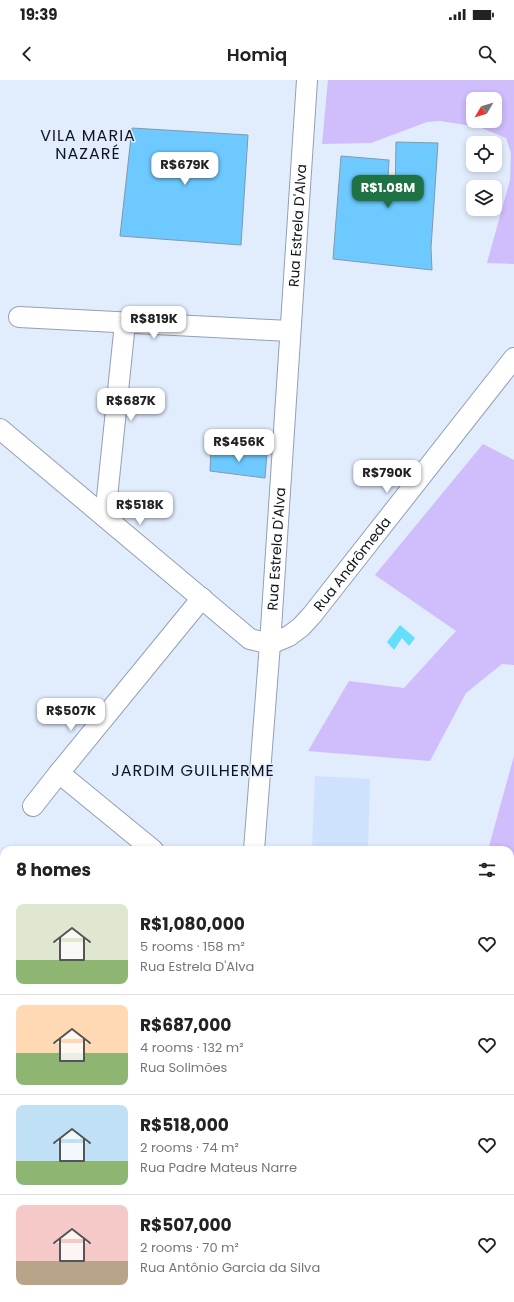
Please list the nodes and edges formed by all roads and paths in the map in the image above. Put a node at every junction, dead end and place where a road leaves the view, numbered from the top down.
1 (307, 80) edge
2 (19, 317) dead end
3 (125, 323) junction
4 (290, 331) junction
5 (514, 358) edge
6 (0, 429) edge
7 (105, 517) junction
8 (202, 598) junction
9 (270, 644) junction
10 (59, 773) junction
11 (33, 806) dead end
12 (148, 846) edge
13 (254, 846) edge

1 - 4 street, Rua Estrela D'Alva
2 - 3 street
3 - 4 street
3 - 7 street
4 - 9 street, Rua Estrela D'Alva
5 - 9 street, Rua Andrômeda
6 - 7 street
7 - 8 street
8 - 9 street
8 - 10 street
9 - 13 street, Rua Estrela D'Alva
10 - 11 street
10 - 12 street

